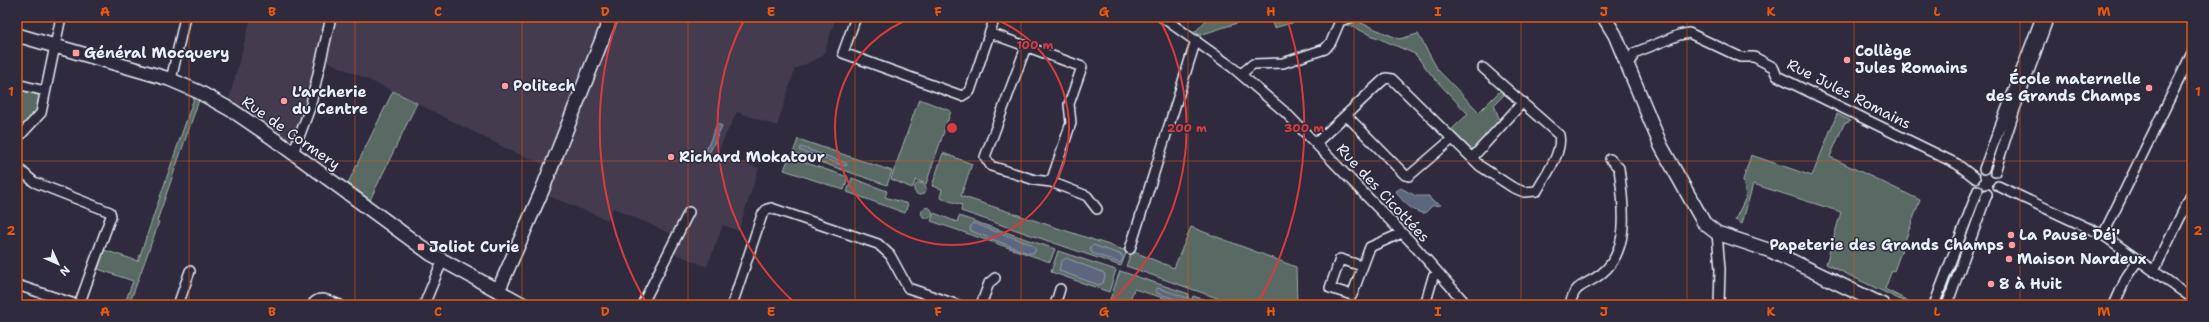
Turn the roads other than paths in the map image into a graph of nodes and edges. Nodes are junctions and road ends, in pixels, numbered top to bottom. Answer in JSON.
{"nodes":[{"id":1,"x":61,"y":17,"type":"edge"},
{"id":2,"x":185,"y":17,"type":"edge"},
{"id":3,"x":331,"y":17,"type":"edge"},
{"id":4,"x":611,"y":17,"type":"edge"},
{"id":5,"x":856,"y":17,"type":"edge"},
{"id":6,"x":995,"y":17,"type":"edge"},
{"id":7,"x":1162,"y":17,"type":"edge"},
{"id":8,"x":1352,"y":17,"type":"edge"},
{"id":9,"x":1604,"y":17,"type":"edge"},
{"id":10,"x":2041,"y":17,"type":"edge"},
{"id":11,"x":2049,"y":17,"type":"edge"},
{"id":12,"x":990,"y":33,"type":"junction"},
{"id":13,"x":17,"y":35,"type":"edge"},
{"id":14,"x":1196,"y":40,"type":"junction"},
{"id":15,"x":54,"y":47,"type":"junction"},
{"id":16,"x":1026,"y":47,"type":"junction"},
{"id":17,"x":2192,"y":53,"type":"edge"},
{"id":18,"x":1629,"y":67,"type":"junction"},
{"id":19,"x":1482,"y":68,"type":"dead end"},
{"id":20,"x":2189,"y":69,"type":"edge"},
{"id":21,"x":1241,"y":74,"type":"junction"},
{"id":22,"x":171,"y":80,"type":"junction"},
{"id":23,"x":17,"y":84,"type":"edge"},
{"id":24,"x":45,"y":91,"type":"junction"},
{"id":25,"x":1523,"y":102,"type":"junction"},
{"id":26,"x":1346,"y":115,"type":"junction"},
{"id":27,"x":17,"y":139,"type":"edge"},
{"id":28,"x":1452,"y":139,"type":"junction"},
{"id":29,"x":1316,"y":143,"type":"junction"},
{"id":30,"x":293,"y":153,"type":"junction"},
{"id":31,"x":1472,"y":158,"type":"junction"},
{"id":32,"x":1610,"y":159,"type":"dead end"},
{"id":33,"x":17,"y":167,"type":"edge"},
{"id":34,"x":1984,"y":169,"type":"junction"},
{"id":35,"x":1995,"y":172,"type":"junction"},
{"id":36,"x":1975,"y":178,"type":"junction"},
{"id":37,"x":1051,"y":182,"type":"junction"},
{"id":38,"x":1998,"y":186,"type":"junction"},
{"id":39,"x":1978,"y":190,"type":"junction"},
{"id":40,"x":2192,"y":193,"type":"edge"},
{"id":41,"x":1987,"y":194,"type":"junction"},
{"id":42,"x":1097,"y":209,"type":"dead end"},
{"id":43,"x":689,"y":212,"type":"dead end"},
{"id":44,"x":1402,"y":233,"type":"junction"},
{"id":45,"x":1717,"y":233,"type":"junction"},
{"id":46,"x":2103,"y":235,"type":"junction"},
{"id":47,"x":1130,"y":249,"type":"dead end"},
{"id":48,"x":2138,"y":260,"type":"junction"},
{"id":49,"x":443,"y":261,"type":"junction"},
{"id":50,"x":1362,"y":266,"type":"dead end"},
{"id":51,"x":190,"y":271,"type":"dead end"},
{"id":52,"x":2154,"y":271,"type":"junction"},
{"id":53,"x":1438,"y":273,"type":"junction"},
{"id":54,"x":995,"y":278,"type":"dead end"},
{"id":55,"x":17,"y":285,"type":"edge"},
{"id":56,"x":1060,"y":289,"type":"dead end"},
{"id":57,"x":498,"y":291,"type":"junction"},
{"id":58,"x":2192,"y":298,"type":"edge"},
{"id":59,"x":79,"y":305,"type":"edge"},
{"id":60,"x":178,"y":305,"type":"edge"},
{"id":61,"x":312,"y":305,"type":"edge"},
{"id":62,"x":340,"y":305,"type":"edge"},
{"id":63,"x":424,"y":305,"type":"edge"},
{"id":64,"x":524,"y":305,"type":"edge"},
{"id":65,"x":642,"y":305,"type":"edge"},
{"id":66,"x":732,"y":305,"type":"edge"},
{"id":67,"x":958,"y":305,"type":"edge"},
{"id":68,"x":981,"y":305,"type":"edge"},
{"id":69,"x":1055,"y":305,"type":"edge"},
{"id":70,"x":1425,"y":305,"type":"edge"},
{"id":71,"x":1467,"y":305,"type":"edge"},
{"id":72,"x":1570,"y":305,"type":"edge"},
{"id":73,"x":1719,"y":305,"type":"edge"},
{"id":74,"x":1883,"y":305,"type":"edge"},
{"id":75,"x":1934,"y":305,"type":"edge"},
{"id":76,"x":1947,"y":305,"type":"edge"},
{"id":77,"x":2114,"y":305,"type":"edge"}],
"edges":[{"from":1,"to":15,"type":"street"},
{"from":2,"to":22,"type":"street"},
{"from":3,"to":30,"type":"street"},
{"from":4,"to":57,"type":"main road"},
{"from":5,"to":12,"type":"street"},
{"from":6,"to":12,"type":"street"},
{"from":7,"to":14,"type":"street","name":"Rue des Cicottées"},
{"from":8,"to":21,"type":"street"},
{"from":9,"to":18,"type":"main road"},
{"from":10,"to":34,"type":"street"},
{"from":11,"to":35,"type":"street"},
{"from":12,"to":16,"type":"street"},
{"from":13,"to":15,"type":"main road","name":"Rue de Cormery"},
{"from":14,"to":21,"type":"street","name":"Rue des Cicottées"},
{"from":14,"to":47,"type":"street"},
{"from":15,"to":22,"type":"main road","name":"Rue de Cormery"},
{"from":15,"to":24,"type":"street"},
{"from":16,"to":37,"type":"street"},
{"from":16,"to":37,"type":"street"},
{"from":17,"to":20,"type":"street"},
{"from":18,"to":36,"type":"street","name":"Rue Jules Romains"},
{"from":18,"to":45,"type":"main road"},
{"from":19,"to":25,"type":"street"},
{"from":20,"to":46,"type":"street"},
{"from":21,"to":29,"type":"street","name":"Rue des Cicottées"},
{"from":22,"to":30,"type":"main road","name":"Rue de Cormery"},
{"from":23,"to":24,"type":"street"},
{"from":24,"to":27,"type":"street"},
{"from":25,"to":31,"type":"street"},
{"from":25,"to":31,"type":"street"},
{"from":26,"to":28,"type":"street"},
{"from":26,"to":28,"type":"street"},
{"from":26,"to":29,"type":"street"},
{"from":28,"to":31,"type":"street"},
{"from":29,"to":44,"type":"street","name":"Rue des Cicottées"},
{"from":30,"to":49,"type":"main road","name":"Rue de Cormery"},
{"from":32,"to":72,"type":"street"},
{"from":33,"to":59,"type":"street"},
{"from":34,"to":35,"type":"street"},
{"from":34,"to":36,"type":"street"},
{"from":35,"to":38,"type":"street"},
{"from":36,"to":39,"type":"street"},
{"from":37,"to":42,"type":"street"},
{"from":38,"to":41,"type":"street"},
{"from":38,"to":46,"type":"street"},
{"from":39,"to":41,"type":"street"},
{"from":39,"to":75,"type":"street"},
{"from":40,"to":52,"type":"street"},
{"from":41,"to":76,"type":"street"},
{"from":43,"to":65,"type":"street"},
{"from":44,"to":50,"type":"street"},
{"from":44,"to":53,"type":"street","name":"Rue des Cicottées"},
{"from":45,"to":73,"type":"street"},
{"from":45,"to":74,"type":"main road"},
{"from":46,"to":48,"type":"street"},
{"from":48,"to":52,"type":"street"},
{"from":48,"to":77,"type":"street"},
{"from":49,"to":57,"type":"main road","name":"Rue de Cormery"},
{"from":49,"to":63,"type":"street"},
{"from":51,"to":60,"type":"street"},
{"from":52,"to":58,"type":"street"},
{"from":53,"to":70,"type":"street"},
{"from":53,"to":71,"type":"street","name":"Rue des Cicottées"},
{"from":54,"to":68,"type":"street"},
{"from":55,"to":59,"type":"street"},
{"from":56,"to":69,"type":"street"},
{"from":57,"to":64,"type":"main road","name":"Rue de Cormery"},
{"from":61,"to":62,"type":"street"},
{"from":66,"to":67,"type":"street"}]}
